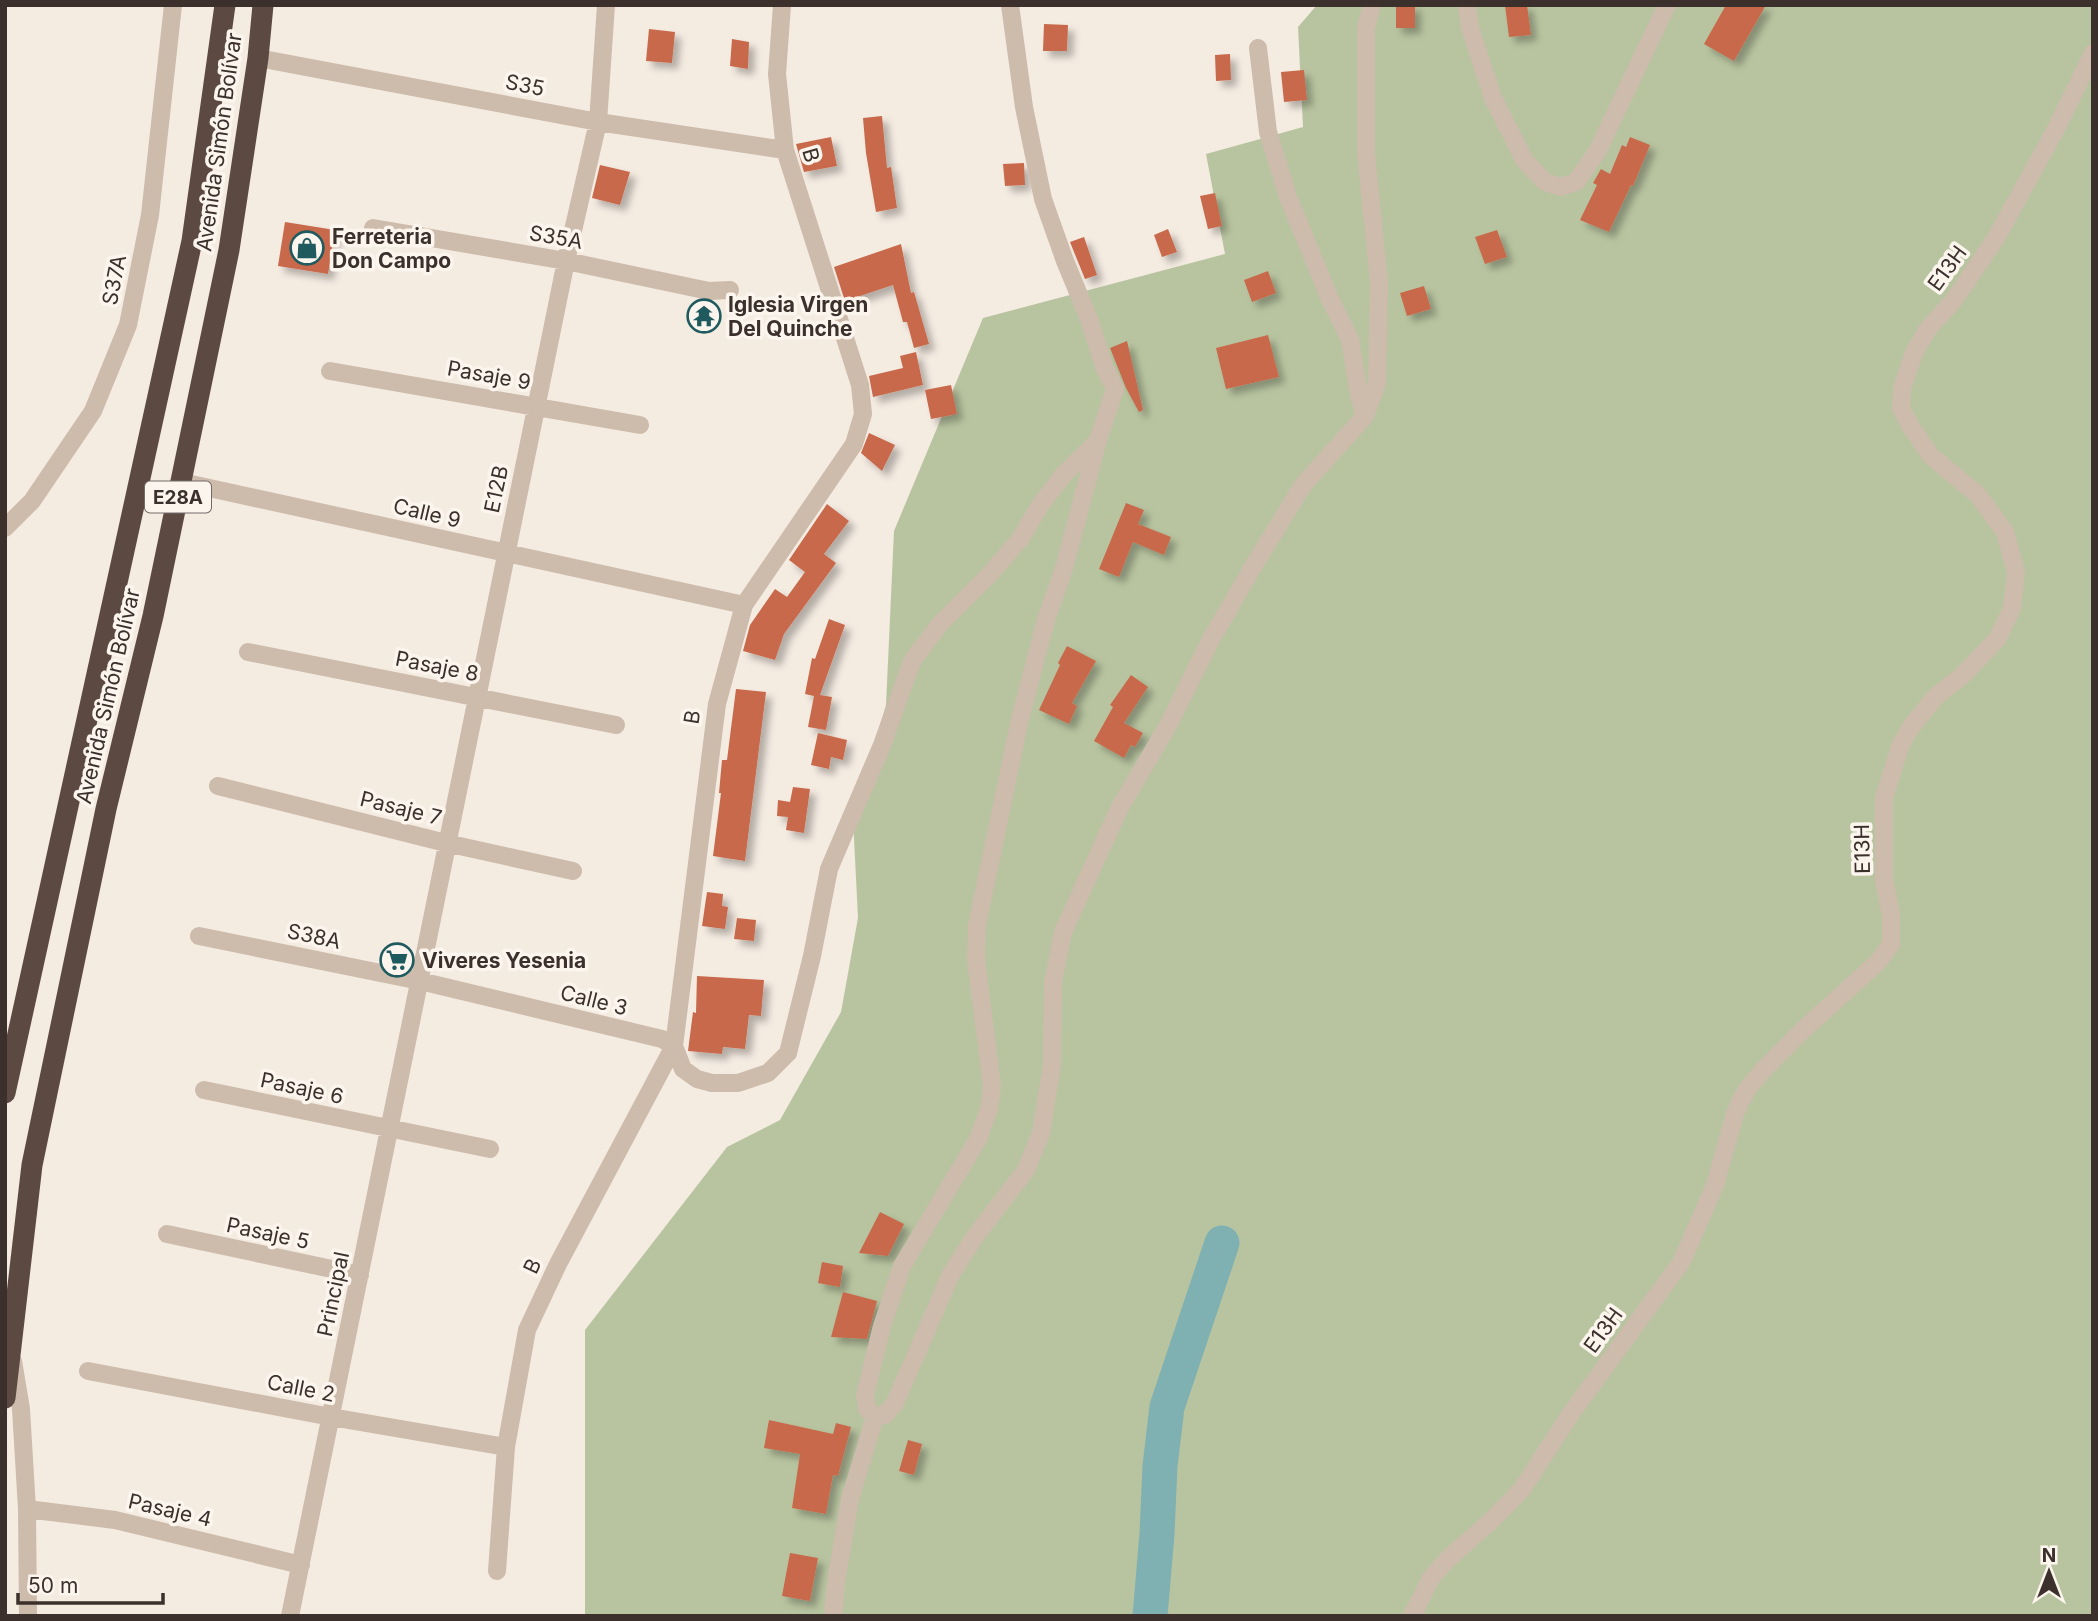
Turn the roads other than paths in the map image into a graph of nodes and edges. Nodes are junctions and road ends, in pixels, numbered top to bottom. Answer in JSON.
{"nodes":[{"id":1,"x":173,"y":5,"type":"edge"},
{"id":2,"x":225,"y":5,"type":"edge"},
{"id":3,"x":263,"y":5,"type":"edge"},
{"id":4,"x":607,"y":5,"type":"edge"},
{"id":5,"x":782,"y":5,"type":"edge"},
{"id":6,"x":1010,"y":5,"type":"edge"},
{"id":7,"x":1372,"y":5,"type":"edge"},
{"id":8,"x":1467,"y":5,"type":"edge"},
{"id":9,"x":1667,"y":5,"type":"edge"},
{"id":10,"x":1258,"y":47,"type":"dead end"},
{"id":11,"x":2093,"y":53,"type":"edge"},
{"id":12,"x":258,"y":58,"type":"junction"},
{"id":13,"x":598,"y":122,"type":"junction"},
{"id":14,"x":785,"y":150,"type":"junction"},
{"id":15,"x":373,"y":228,"type":"dead end"},
{"id":16,"x":566,"y":261,"type":"junction"},
{"id":17,"x":730,"y":290,"type":"dead end"},
{"id":18,"x":330,"y":371,"type":"dead end"},
{"id":19,"x":537,"y":407,"type":"junction"},
{"id":20,"x":1365,"y":416,"type":"junction"},
{"id":21,"x":640,"y":425,"type":"dead end"},
{"id":22,"x":1098,"y":440,"type":"junction"},
{"id":23,"x":182,"y":482,"type":"junction"},
{"id":24,"x":5,"y":528,"type":"edge"},
{"id":25,"x":506,"y":554,"type":"junction"},
{"id":26,"x":744,"y":605,"type":"junction"},
{"id":27,"x":248,"y":652,"type":"dead end"},
{"id":28,"x":478,"y":697,"type":"junction"},
{"id":29,"x":616,"y":725,"type":"dead end"},
{"id":30,"x":218,"y":786,"type":"dead end"},
{"id":31,"x":446,"y":843,"type":"junction"},
{"id":32,"x":573,"y":871,"type":"dead end"},
{"id":33,"x":47,"y":905,"type":"junction"},
{"id":34,"x":199,"y":936,"type":"dead end"},
{"id":35,"x":420,"y":981,"type":"junction"},
{"id":36,"x":68,"y":984,"type":"junction"},
{"id":37,"x":674,"y":1046,"type":"junction"},
{"id":38,"x":204,"y":1090,"type":"dead end"},
{"id":39,"x":5,"y":1093,"type":"edge"},
{"id":40,"x":390,"y":1130,"type":"junction"},
{"id":41,"x":490,"y":1149,"type":"dead end"},
{"id":42,"x":167,"y":1234,"type":"dead end"},
{"id":43,"x":360,"y":1275,"type":"junction"},
{"id":44,"x":11,"y":1350,"type":"junction"},
{"id":45,"x":88,"y":1371,"type":"dead end"},
{"id":46,"x":5,"y":1398,"type":"edge"},
{"id":47,"x":331,"y":1417,"type":"junction"},
{"id":48,"x":875,"y":1417,"type":"junction"},
{"id":49,"x":506,"y":1447,"type":"junction"},
{"id":50,"x":27,"y":1509,"type":"junction"},
{"id":51,"x":301,"y":1565,"type":"junction"},
{"id":52,"x":497,"y":1571,"type":"dead end"},
{"id":53,"x":28,"y":1616,"type":"edge"},
{"id":54,"x":290,"y":1616,"type":"edge"},
{"id":55,"x":833,"y":1616,"type":"edge"},
{"id":56,"x":1412,"y":1616,"type":"edge"}],
"edges":[{"from":1,"to":24,"type":"street","name":"S37A"},
{"from":2,"to":33,"type":"highway","name":"Avenida Simón Bolívar","number":"E28A"},
{"from":3,"to":12,"type":"highway","name":"Avenida Simón Bolívar","number":"E28A"},
{"from":4,"to":13,"type":"street","name":"E12B"},
{"from":5,"to":14,"type":"street","name":"B"},
{"from":6,"to":22,"type":"street"},
{"from":7,"to":20,"type":"street"},
{"from":8,"to":9,"type":"street"},
{"from":10,"to":20,"type":"street"},
{"from":11,"to":56,"type":"street","name":"E13H"},
{"from":12,"to":13,"type":"street","name":"S35"},
{"from":12,"to":23,"type":"highway","name":"Avenida Simón Bolívar","number":"E28A"},
{"from":13,"to":14,"type":"street","name":"S35"},
{"from":13,"to":16,"type":"street","name":"E12B"},
{"from":14,"to":26,"type":"street","name":"B"},
{"from":15,"to":16,"type":"street","name":"S35A"},
{"from":16,"to":17,"type":"street","name":"S35A"},
{"from":16,"to":19,"type":"street","name":"E12B"},
{"from":18,"to":19,"type":"street","name":"Pasaje 9"},
{"from":19,"to":21,"type":"street","name":"Pasaje 9"},
{"from":19,"to":25,"type":"street","name":"E12B"},
{"from":20,"to":48,"type":"street"},
{"from":22,"to":37,"type":"street"},
{"from":22,"to":48,"type":"street"},
{"from":23,"to":25,"type":"street","name":"Calle 9"},
{"from":23,"to":36,"type":"highway","name":"Avenida Simón Bolívar","number":"E28A"},
{"from":25,"to":26,"type":"street","name":"Calle 9"},
{"from":25,"to":28,"type":"street","name":"E12B"},
{"from":26,"to":37,"type":"street","name":"B"},
{"from":27,"to":28,"type":"street","name":"Pasaje 8"},
{"from":28,"to":29,"type":"street","name":"Pasaje 8"},
{"from":28,"to":31,"type":"street","name":"E12B"},
{"from":30,"to":31,"type":"street","name":"Pasaje 7"},
{"from":31,"to":32,"type":"street","name":"Pasaje 7"},
{"from":31,"to":35,"type":"street","name":"E12B"},
{"from":33,"to":36,"type":"highway"},
{"from":33,"to":39,"type":"highway","name":"Avenida Simón Bolívar","number":"E28A"},
{"from":34,"to":35,"type":"street","name":"S38A"},
{"from":35,"to":37,"type":"street","name":"Calle 3"},
{"from":35,"to":40,"type":"street","name":"Principal"},
{"from":36,"to":44,"type":"highway","name":"Avenida Simón Bolívar","number":"E28A"},
{"from":37,"to":49,"type":"street","name":"B"},
{"from":38,"to":40,"type":"street","name":"Pasaje 6"},
{"from":40,"to":41,"type":"street","name":"Pasaje 6"},
{"from":40,"to":43,"type":"street","name":"Principal"},
{"from":42,"to":43,"type":"street","name":"Pasaje 5"},
{"from":43,"to":47,"type":"street","name":"Principal"},
{"from":44,"to":46,"type":"highway","name":"Avenida Simón Bolívar","number":"E28A"},
{"from":44,"to":50,"type":"street"},
{"from":45,"to":47,"type":"street","name":"Calle 2"},
{"from":47,"to":49,"type":"street","name":"Calle 2"},
{"from":47,"to":51,"type":"street","name":"Principal"},
{"from":48,"to":55,"type":"street"},
{"from":49,"to":52,"type":"street"},
{"from":50,"to":51,"type":"street","name":"Pasaje 4"},
{"from":50,"to":53,"type":"street"},
{"from":51,"to":54,"type":"street","name":"Principal"}]}
